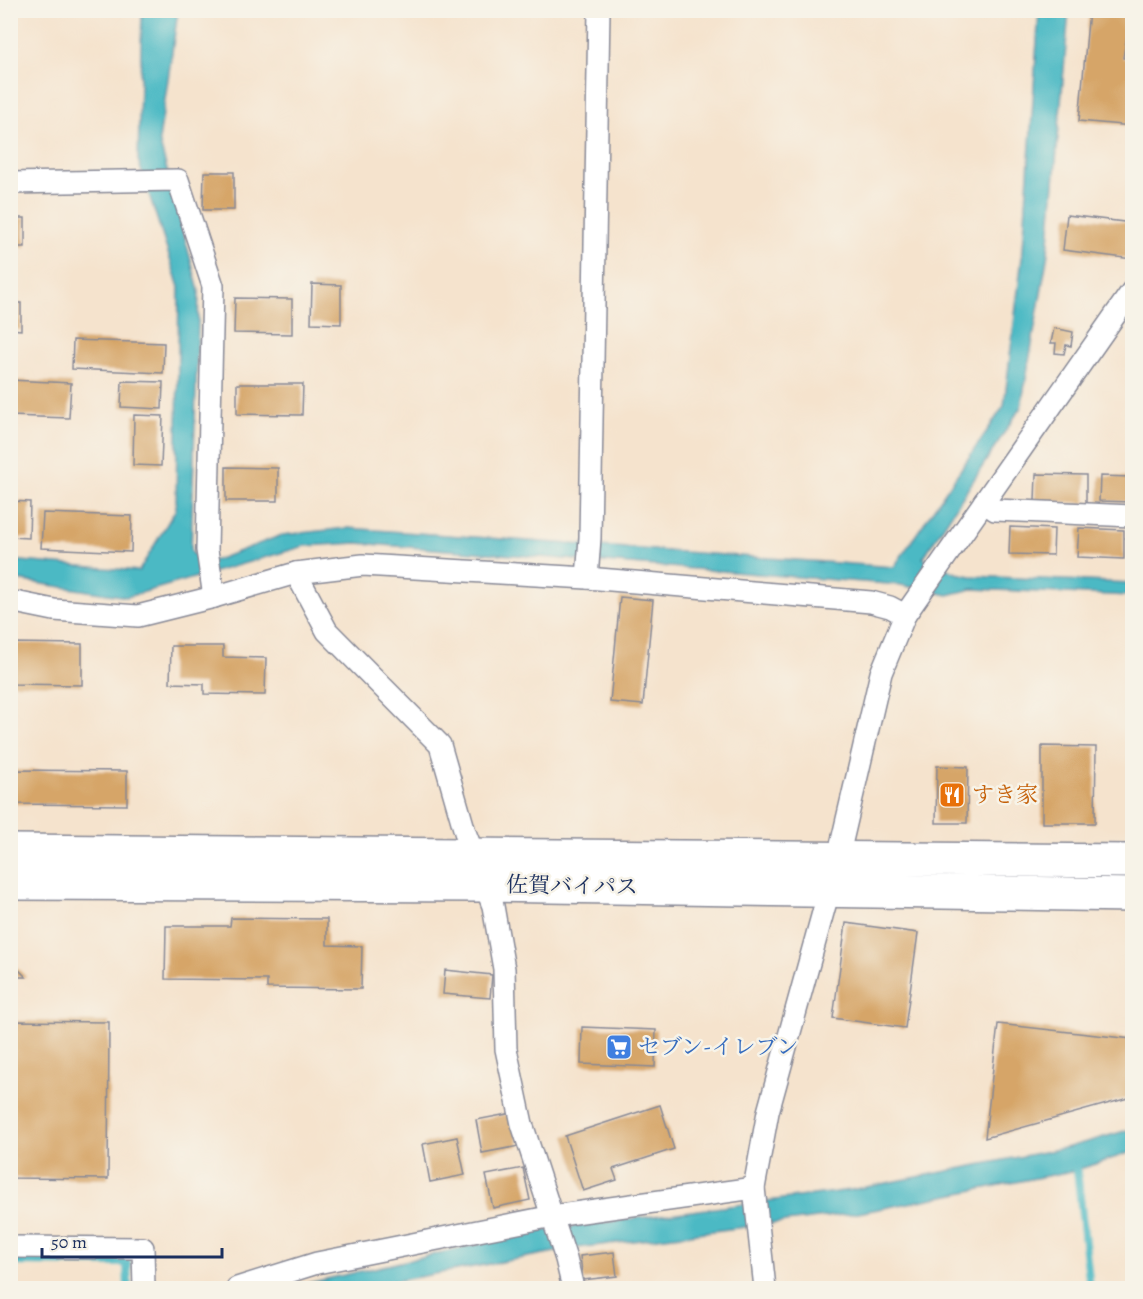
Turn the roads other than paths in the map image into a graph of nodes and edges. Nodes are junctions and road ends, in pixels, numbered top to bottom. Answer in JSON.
{"nodes":[{"id":1,"x":599,"y":10,"type":"edge"},
{"id":2,"x":10,"y":183,"type":"edge"},
{"id":3,"x":1132,"y":291,"type":"edge"},
{"id":4,"x":984,"y":502,"type":"junction"},
{"id":5,"x":1132,"y":516,"type":"edge"},
{"id":6,"x":587,"y":572,"type":"junction"},
{"id":7,"x":296,"y":573,"type":"junction"},
{"id":8,"x":213,"y":588,"type":"junction"},
{"id":9,"x":10,"y":601,"type":"edge"},
{"id":10,"x":905,"y":615,"type":"junction"},
{"id":11,"x":10,"y":851,"type":"edge"},
{"id":12,"x":473,"y":854,"type":"junction"},
{"id":13,"x":838,"y":858,"type":"junction"},
{"id":14,"x":1132,"y":861,"type":"edge"},
{"id":15,"x":10,"y":883,"type":"edge"},
{"id":16,"x":484,"y":885,"type":"junction"},
{"id":17,"x":830,"y":889,"type":"junction"},
{"id":18,"x":1132,"y":895,"type":"edge"},
{"id":19,"x":754,"y":1188,"type":"junction"},
{"id":20,"x":553,"y":1216,"type":"junction"},
{"id":21,"x":10,"y":1246,"type":"edge"},
{"id":22,"x":144,"y":1288,"type":"edge"},
{"id":23,"x":237,"y":1288,"type":"edge"},
{"id":24,"x":573,"y":1288,"type":"edge"},
{"id":25,"x":765,"y":1288,"type":"edge"}],
"edges":[{"from":1,"to":6,"type":"street"},
{"from":2,"to":8,"type":"street"},
{"from":3,"to":4,"type":"street"},
{"from":4,"to":5,"type":"street"},
{"from":4,"to":10,"type":"street"},
{"from":6,"to":7,"type":"street"},
{"from":6,"to":10,"type":"street"},
{"from":7,"to":8,"type":"street"},
{"from":7,"to":12,"type":"street"},
{"from":8,"to":9,"type":"street"},
{"from":10,"to":13,"type":"street"},
{"from":11,"to":12,"type":"highway","name":"佐賀バイパス"},
{"from":12,"to":13,"type":"highway","name":"佐賀バイパス"},
{"from":12,"to":16,"type":"street"},
{"from":13,"to":14,"type":"highway","name":"佐賀バイパス"},
{"from":13,"to":17,"type":"street"},
{"from":15,"to":16,"type":"highway","name":"佐賀バイパス"},
{"from":16,"to":17,"type":"highway","name":"佐賀バイパス"},
{"from":16,"to":20,"type":"street"},
{"from":17,"to":18,"type":"highway","name":"佐賀バイパス"},
{"from":17,"to":19,"type":"street"},
{"from":19,"to":20,"type":"street"},
{"from":19,"to":25,"type":"street"},
{"from":20,"to":23,"type":"street"},
{"from":20,"to":24,"type":"street"},
{"from":21,"to":22,"type":"street"}]}
